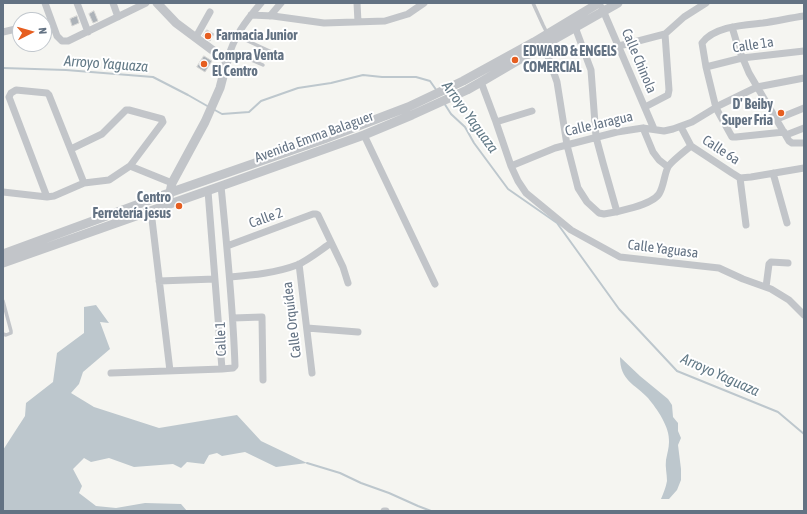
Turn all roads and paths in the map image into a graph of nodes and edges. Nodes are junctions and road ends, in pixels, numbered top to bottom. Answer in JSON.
{"nodes":[{"id":1,"x":45,"y":3,"type":"edge"},
{"id":2,"x":77,"y":3,"type":"edge"},
{"id":3,"x":113,"y":3,"type":"edge"},
{"id":4,"x":146,"y":3,"type":"edge"},
{"id":5,"x":261,"y":3,"type":"edge"},
{"id":6,"x":281,"y":3,"type":"edge"},
{"id":7,"x":357,"y":3,"type":"edge"},
{"id":8,"x":424,"y":3,"type":"edge"},
{"id":9,"x":533,"y":3,"type":"edge"},
{"id":10,"x":599,"y":3,"type":"edge"},
{"id":11,"x":618,"y":3,"type":"edge"},
{"id":12,"x":706,"y":3,"type":"edge"},
{"id":13,"x":159,"y":4,"type":"edge"},
{"id":14,"x":210,"y":12,"type":"dead end"},
{"id":15,"x":604,"y":12,"type":"junction"},
{"id":16,"x":251,"y":15,"type":"junction"},
{"id":17,"x":270,"y":16,"type":"junction"},
{"id":18,"x":804,"y":16,"type":"edge"},
{"id":19,"x":118,"y":17,"type":"junction"},
{"id":20,"x":358,"y":22,"type":"junction"},
{"id":21,"x":53,"y":26,"type":"joint"},
{"id":22,"x":575,"y":27,"type":"junction"},
{"id":23,"x":732,"y":27,"type":"junction"},
{"id":24,"x":88,"y":32,"type":"junction"},
{"id":25,"x":548,"y":34,"type":"junction"},
{"id":26,"x":665,"y":34,"type":"junction"},
{"id":27,"x":236,"y":36,"type":"junction"},
{"id":28,"x":196,"y":37,"type":"junction"},
{"id":29,"x":544,"y":45,"type":"junction"},
{"id":30,"x":619,"y":46,"type":"junction"},
{"id":31,"x":230,"y":51,"type":"junction"},
{"id":32,"x":804,"y":51,"type":"edge"},
{"id":33,"x":276,"y":54,"type":"dead end"},
{"id":34,"x":742,"y":58,"type":"junction"},
{"id":35,"x":227,"y":61,"type":"junction"},
{"id":36,"x":263,"y":65,"type":"dead end"},
{"id":37,"x":706,"y":67,"type":"junction"},
{"id":38,"x":804,"y":78,"type":"edge"},
{"id":39,"x":480,"y":82,"type":"junction"},
{"id":40,"x":465,"y":85,"type":"junction"},
{"id":41,"x":757,"y":87,"type":"junction"},
{"id":42,"x":645,"y":107,"type":"junction"},
{"id":43,"x":716,"y":108,"type":"junction"},
{"id":44,"x":804,"y":108,"type":"edge"},
{"id":45,"x":410,"y":111,"type":"junction"},
{"id":46,"x":532,"y":112,"type":"dead end"},
{"id":47,"x":777,"y":119,"type":"junction"},
{"id":48,"x":496,"y":122,"type":"junction"},
{"id":49,"x":681,"y":127,"type":"junction"},
{"id":50,"x":643,"y":128,"type":"junction"},
{"id":51,"x":804,"y":128,"type":"edge"},
{"id":52,"x":654,"y":129,"type":"junction"},
{"id":53,"x":364,"y":135,"type":"junction"},
{"id":54,"x":786,"y":136,"type":"junction"},
{"id":55,"x":596,"y":137,"type":"junction"},
{"id":56,"x":804,"y":143,"type":"edge"},
{"id":57,"x":326,"y":144,"type":"junction"},
{"id":58,"x":567,"y":145,"type":"junction"},
{"id":59,"x":691,"y":146,"type":"junction"},
{"id":60,"x":71,"y":149,"type":"junction"},
{"id":61,"x":130,"y":166,"type":"junction"},
{"id":62,"x":511,"y":166,"type":"junction"},
{"id":63,"x":668,"y":167,"type":"junction"},
{"id":64,"x":804,"y":168,"type":"edge"},
{"id":65,"x":774,"y":173,"type":"junction"},
{"id":66,"x":740,"y":178,"type":"junction"},
{"id":67,"x":84,"y":183,"type":"junction"},
{"id":68,"x":172,"y":183,"type":"junction"},
{"id":69,"x":221,"y":186,"type":"junction"},
{"id":70,"x":208,"y":191,"type":"junction"},
{"id":71,"x":3,"y":192,"type":"edge"},
{"id":72,"x":169,"y":193,"type":"junction"},
{"id":73,"x":47,"y":197,"type":"junction"},
{"id":74,"x":169,"y":204,"type":"junction"},
{"id":75,"x":151,"y":211,"type":"junction"},
{"id":76,"x":617,"y":212,"type":"junction"},
{"id":77,"x":787,"y":224,"type":"dead end"},
{"id":78,"x":746,"y":225,"type":"dead end"},
{"id":79,"x":331,"y":243,"type":"junction"},
{"id":80,"x":227,"y":246,"type":"junction"},
{"id":81,"x":3,"y":254,"type":"edge"},
{"id":82,"x":3,"y":263,"type":"edge"},
{"id":83,"x":788,"y":263,"type":"dead end"},
{"id":84,"x":299,"y":264,"type":"junction"},
{"id":85,"x":230,"y":277,"type":"junction"},
{"id":86,"x":215,"y":279,"type":"junction"},
{"id":87,"x":159,"y":281,"type":"junction"},
{"id":88,"x":348,"y":283,"type":"dead end"},
{"id":89,"x":435,"y":284,"type":"dead end"},
{"id":90,"x":766,"y":287,"type":"junction"},
{"id":91,"x":3,"y":301,"type":"edge"},
{"id":92,"x":804,"y":315,"type":"edge"},
{"id":93,"x":233,"y":318,"type":"junction"},
{"id":94,"x":307,"y":328,"type":"junction"},
{"id":95,"x":358,"y":332,"type":"dead end"},
{"id":96,"x":3,"y":334,"type":"edge"},
{"id":97,"x":222,"y":369,"type":"junction"},
{"id":98,"x":170,"y":371,"type":"junction"},
{"id":99,"x":111,"y":373,"type":"dead end"},
{"id":100,"x":312,"y":373,"type":"dead end"},
{"id":101,"x":263,"y":380,"type":"dead end"}],
"edges":[{"from":1,"to":21,"type":"street"},
{"from":2,"to":24,"type":"street"},
{"from":3,"to":19,"type":"street"},
{"from":4,"to":19,"type":"street"},
{"from":5,"to":16,"type":"street"},
{"from":6,"to":17,"type":"street"},
{"from":7,"to":20,"type":"street"},
{"from":8,"to":20,"type":"street"},
{"from":9,"to":25,"type":"lane"},
{"from":10,"to":15,"type":"street","name":"Calle Chinola"},
{"from":10,"to":25,"type":"street","name":"Avenida Emma Balaguer"},
{"from":11,"to":15,"type":"street","name":"Avenida Emma Balaguer"},
{"from":12,"to":26,"type":"street"},
{"from":13,"to":28,"type":"street"},
{"from":14,"to":28,"type":"street"},
{"from":15,"to":22,"type":"street","name":"Avenida Emma Balaguer"},
{"from":15,"to":30,"type":"street","name":"Calle Chinola"},
{"from":16,"to":17,"type":"street"},
{"from":16,"to":27,"type":"street"},
{"from":17,"to":20,"type":"street"},
{"from":18,"to":23,"type":"street"},
{"from":19,"to":24,"type":"street"},
{"from":21,"to":24,"type":"street"},
{"from":22,"to":29,"type":"street","name":"Avenida Emma Balaguer"},
{"from":22,"to":55,"type":"street"},
{"from":23,"to":34,"type":"street"},
{"from":23,"to":37,"type":"street"},
{"from":25,"to":40,"type":"street","name":"Avenida Emma Balaguer"},
{"from":26,"to":30,"type":"street"},
{"from":26,"to":42,"type":"street"},
{"from":27,"to":31,"type":"street"},
{"from":27,"to":33,"type":"lane"},
{"from":28,"to":35,"type":"street"},
{"from":29,"to":39,"type":"street","name":"Avenida Emma Balaguer"},
{"from":29,"to":58,"type":"street"},
{"from":30,"to":42,"type":"street","name":"Calle Chinola"},
{"from":31,"to":35,"type":"street"},
{"from":31,"to":36,"type":"lane"},
{"from":32,"to":34,"type":"street","name":"Calle 1a"},
{"from":34,"to":37,"type":"street","name":"Calle 1a"},
{"from":34,"to":41,"type":"street"},
{"from":35,"to":68,"type":"street"},
{"from":37,"to":43,"type":"street"},
{"from":38,"to":41,"type":"street","name":"Calle Jaragua"},
{"from":39,"to":40,"type":"street","name":"Avenida Emma Balaguer"},
{"from":39,"to":48,"type":"street","name":"Calle Yaguasa"},
{"from":40,"to":45,"type":"street","name":"Avenida Emma Balaguer"},
{"from":41,"to":43,"type":"street","name":"Calle Jaragua"},
{"from":41,"to":47,"type":"street"},
{"from":42,"to":52,"type":"street","name":"Calle Chinola"},
{"from":43,"to":49,"type":"street","name":"Calle Jaragua"},
{"from":43,"to":54,"type":"street"},
{"from":44,"to":47,"type":"street"},
{"from":45,"to":53,"type":"street","name":"Avenida Emma Balaguer"},
{"from":45,"to":57,"type":"street","name":"Avenida Emma Balaguer"},
{"from":46,"to":48,"type":"street"},
{"from":47,"to":54,"type":"street"},
{"from":48,"to":62,"type":"street","name":"Calle Yaguasa"},
{"from":49,"to":52,"type":"street","name":"Calle Jaragua"},
{"from":49,"to":59,"type":"street","name":"Calle 6a"},
{"from":50,"to":52,"type":"street","name":"Calle Jaragua"},
{"from":50,"to":55,"type":"street","name":"Calle Jaragua"},
{"from":50,"to":63,"type":"street"},
{"from":51,"to":54,"type":"street"},
{"from":53,"to":57,"type":"street","name":"Avenida Emma Balaguer"},
{"from":53,"to":89,"type":"street"},
{"from":54,"to":56,"type":"street"},
{"from":55,"to":58,"type":"street","name":"Calle Jaragua"},
{"from":55,"to":76,"type":"street"},
{"from":57,"to":69,"type":"street","name":"Avenida Emma Balaguer"},
{"from":57,"to":72,"type":"street","name":"Avenida Emma Balaguer"},
{"from":58,"to":62,"type":"street","name":"Calle Jaragua"},
{"from":58,"to":76,"type":"street"},
{"from":59,"to":63,"type":"street"},
{"from":59,"to":66,"type":"street","name":"Calle 6a"},
{"from":60,"to":61,"type":"street"},
{"from":60,"to":67,"type":"street"},
{"from":60,"to":73,"type":"street"},
{"from":61,"to":67,"type":"street"},
{"from":61,"to":68,"type":"street"},
{"from":62,"to":90,"type":"street","name":"Calle Yaguasa"},
{"from":63,"to":76,"type":"street"},
{"from":64,"to":65,"type":"street","name":"Calle 6a"},
{"from":65,"to":66,"type":"street","name":"Calle 6a"},
{"from":65,"to":77,"type":"street"},
{"from":66,"to":78,"type":"street"},
{"from":67,"to":73,"type":"street"},
{"from":68,"to":72,"type":"street"},
{"from":69,"to":70,"type":"street","name":"Avenida Emma Balaguer"},
{"from":69,"to":80,"type":"street","name":"Calle 1"},
{"from":70,"to":74,"type":"street","name":"Avenida Emma Balaguer"},
{"from":70,"to":86,"type":"street"},
{"from":71,"to":73,"type":"street"},
{"from":72,"to":74,"type":"street"},
{"from":72,"to":81,"type":"street","name":"Avenida Emma Balaguer"},
{"from":74,"to":75,"type":"street","name":"Avenida Emma Balaguer"},
{"from":75,"to":82,"type":"street","name":"Avenida Emma Balaguer"},
{"from":75,"to":87,"type":"street"},
{"from":79,"to":80,"type":"street","name":"Calle 2"},
{"from":79,"to":84,"type":"street"},
{"from":79,"to":88,"type":"street"},
{"from":80,"to":85,"type":"street","name":"Calle 1"},
{"from":83,"to":90,"type":"street"},
{"from":84,"to":85,"type":"street"},
{"from":84,"to":94,"type":"street","name":"Calle Orquídea"},
{"from":85,"to":93,"type":"street","name":"Calle 1"},
{"from":86,"to":87,"type":"street"},
{"from":86,"to":97,"type":"street"},
{"from":87,"to":98,"type":"street"},
{"from":90,"to":92,"type":"street","name":"Calle Yaguasa"},
{"from":91,"to":96,"type":"lane"},
{"from":93,"to":97,"type":"street","name":"Calle 1"},
{"from":93,"to":101,"type":"street"},
{"from":94,"to":95,"type":"street"},
{"from":94,"to":100,"type":"street","name":"Calle Orquídea"},
{"from":97,"to":98,"type":"street","name":"Calle 1"},
{"from":98,"to":99,"type":"street","name":"Calle 1"}]}
